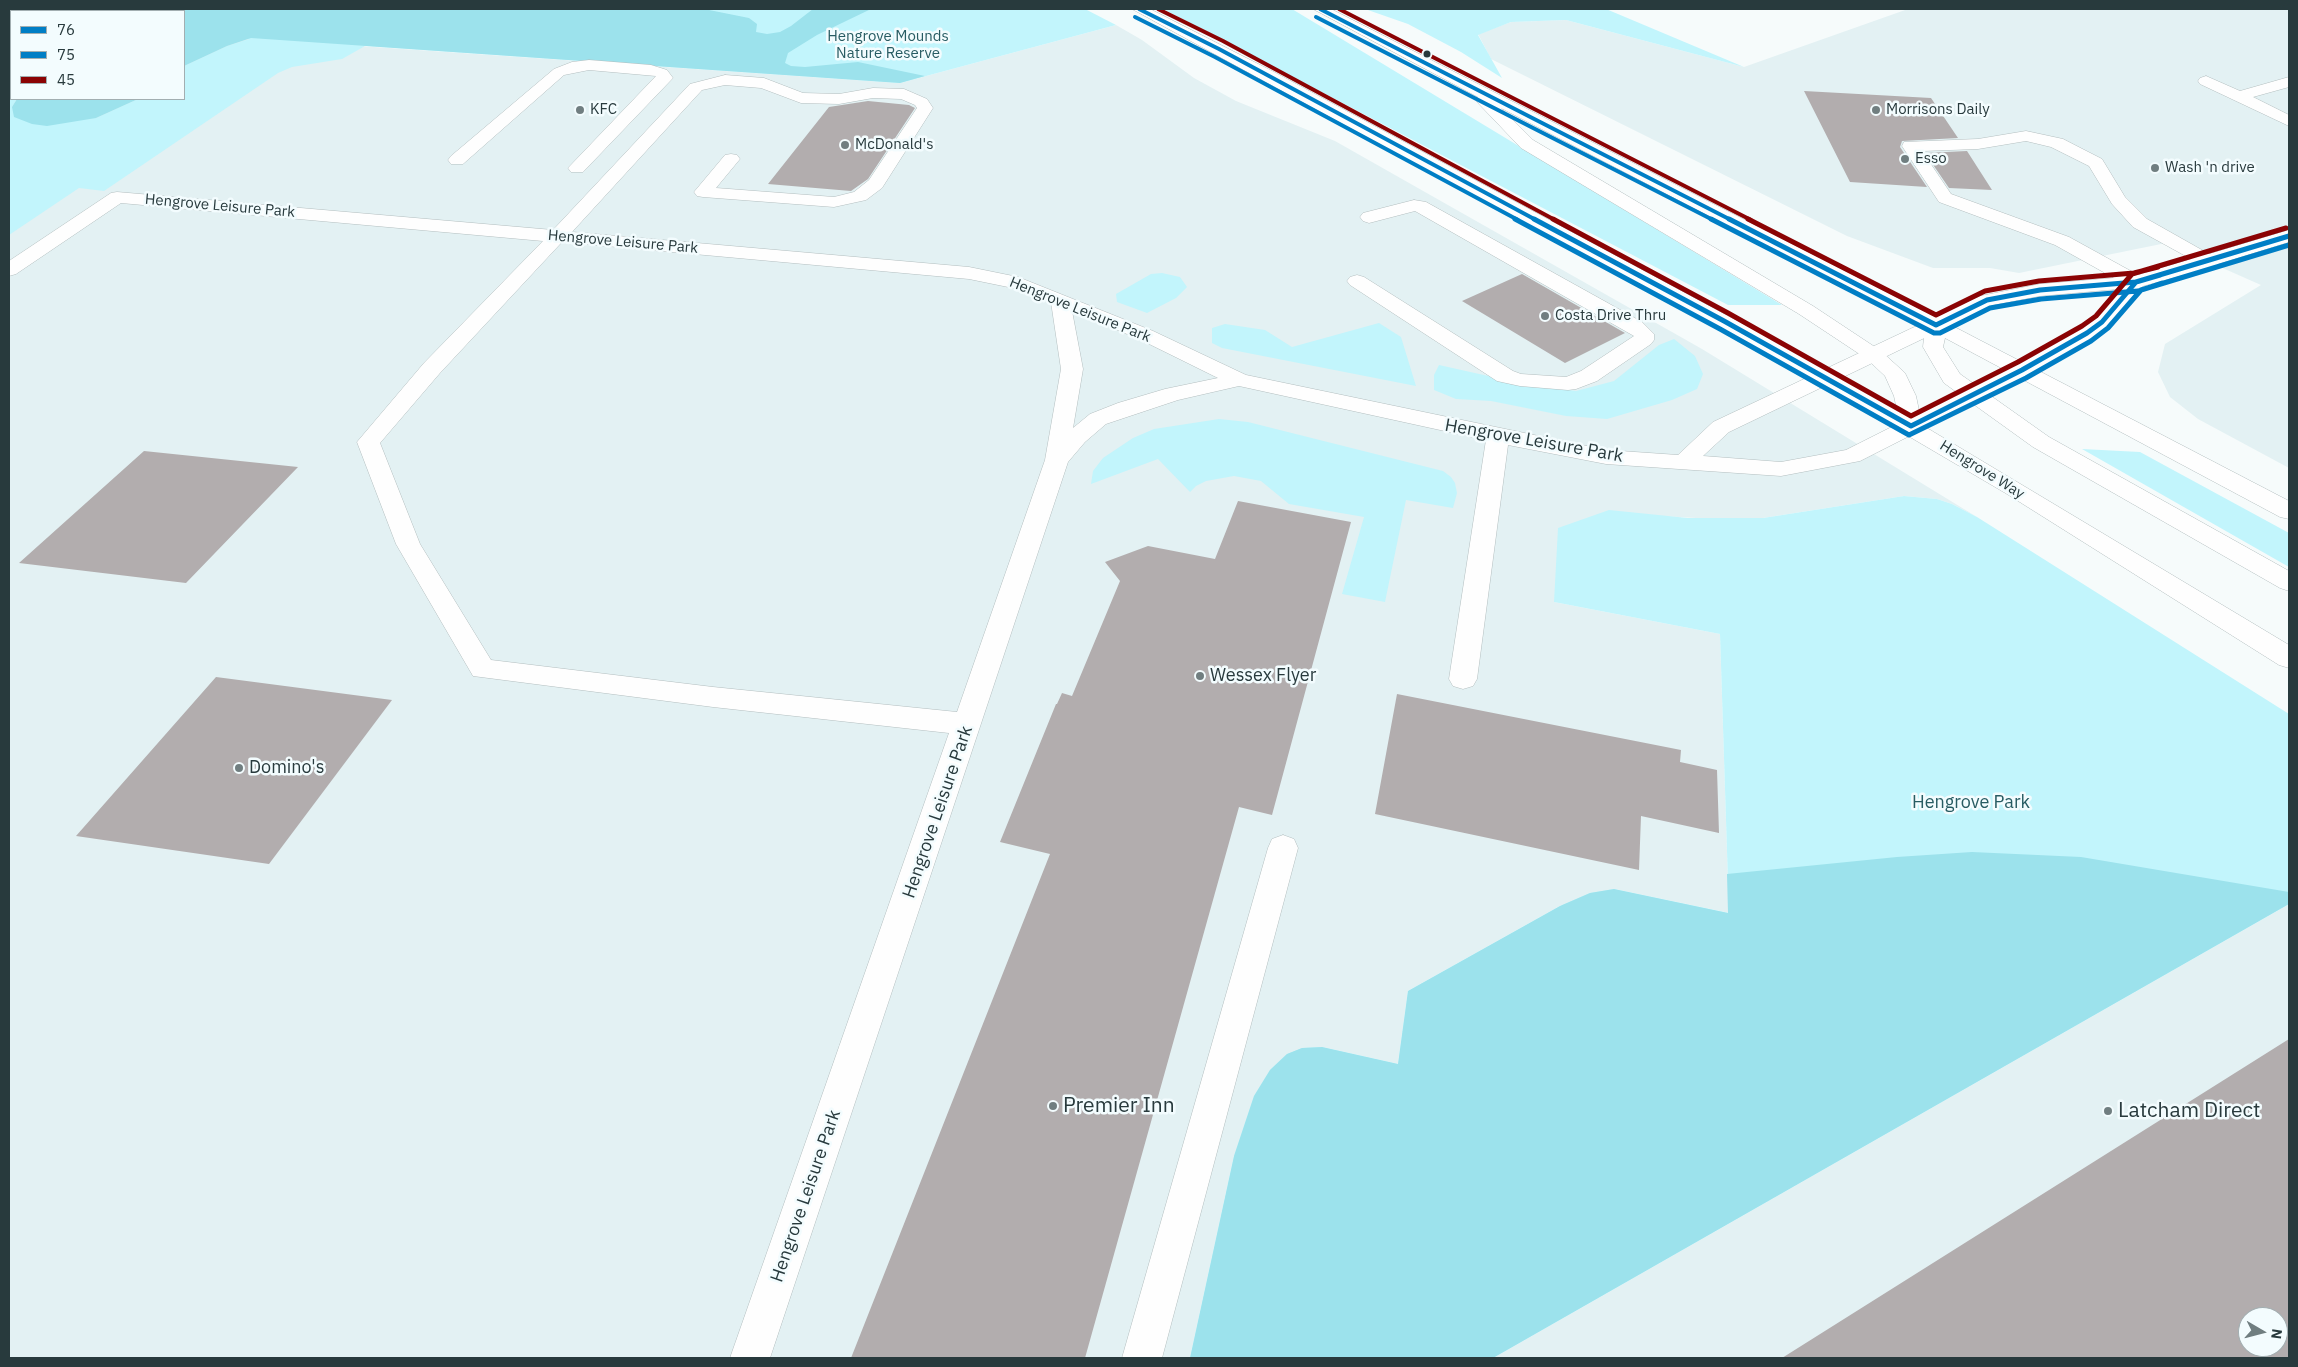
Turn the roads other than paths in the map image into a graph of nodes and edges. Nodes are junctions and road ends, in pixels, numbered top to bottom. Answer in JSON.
{"nodes":[{"id":1,"x":1139,"y":9,"type":"edge"},
{"id":2,"x":1320,"y":9,"type":"edge"},
{"id":3,"x":2206,"y":81,"type":"dead end"},
{"id":4,"x":2289,"y":82,"type":"edge"},
{"id":5,"x":1467,"y":83,"type":"junction"},
{"id":6,"x":2240,"y":96,"type":"junction"},
{"id":7,"x":2289,"y":122,"type":"edge"},
{"id":8,"x":731,"y":159,"type":"dead end"},
{"id":9,"x":458,"y":160,"type":"dead end"},
{"id":10,"x":577,"y":168,"type":"dead end"},
{"id":11,"x":1369,"y":218,"type":"dead end"},
{"id":12,"x":559,"y":236,"type":"junction"},
{"id":13,"x":2289,"y":236,"type":"edge"},
{"id":14,"x":2209,"y":262,"type":"junction"},
{"id":15,"x":9,"y":270,"type":"edge"},
{"id":16,"x":1357,"y":280,"type":"dead end"},
{"id":17,"x":2136,"y":282,"type":"junction"},
{"id":18,"x":1060,"y":299,"type":"junction"},
{"id":19,"x":1936,"y":325,"type":"junction"},
{"id":20,"x":1874,"y":355,"type":"junction"},
{"id":21,"x":2022,"y":370,"type":"junction"},
{"id":22,"x":1826,"y":378,"type":"junction"},
{"id":23,"x":1239,"y":380,"type":"junction"},
{"id":24,"x":1975,"y":394,"type":"junction"},
{"id":25,"x":1911,"y":426,"type":"junction"},
{"id":26,"x":1498,"y":436,"type":"junction"},
{"id":27,"x":1057,"y":460,"type":"junction"},
{"id":28,"x":1684,"y":462,"type":"junction"},
{"id":29,"x":2289,"y":511,"type":"edge"},
{"id":30,"x":2289,"y":582,"type":"edge"},
{"id":31,"x":2289,"y":658,"type":"edge"},
{"id":32,"x":1463,"y":679,"type":"dead end"},
{"id":33,"x":968,"y":724,"type":"junction"},
{"id":34,"x":1283,"y":848,"type":"dead end"},
{"id":35,"x":750,"y":1358,"type":"edge"},
{"id":36,"x":1142,"y":1358,"type":"edge"}],
"edges":[{"from":1,"to":22,"type":"main road","name":"Hengrove Way"},
{"from":2,"to":5,"type":"main road"},
{"from":3,"to":6,"type":"main road"},
{"from":4,"to":6,"type":"main road"},
{"from":5,"to":19,"type":"main road"},
{"from":5,"to":20,"type":"main road"},
{"from":6,"to":7,"type":"main road"},
{"from":8,"to":12,"type":"main road"},
{"from":9,"to":10,"type":"main road"},
{"from":11,"to":16,"type":"main road"},
{"from":12,"to":15,"type":"main road","name":"Hengrove Leisure Park"},
{"from":12,"to":18,"type":"main road","name":"Hengrove Leisure Park"},
{"from":12,"to":33,"type":"main road"},
{"from":13,"to":14,"type":"main road"},
{"from":14,"to":17,"type":"main road"},
{"from":14,"to":17,"type":"main road"},
{"from":17,"to":19,"type":"main road"},
{"from":17,"to":21,"type":"main road","name":"Hengrove Leisure Park"},
{"from":18,"to":23,"type":"main road","name":"Hengrove Leisure Park"},
{"from":18,"to":27,"type":"main road"},
{"from":19,"to":20,"type":"main road"},
{"from":19,"to":21,"type":"main road"},
{"from":19,"to":24,"type":"main road"},
{"from":20,"to":22,"type":"main road"},
{"from":20,"to":25,"type":"main road"},
{"from":21,"to":24,"type":"main road","name":"Hengrove Leisure Park"},
{"from":21,"to":29,"type":"main road"},
{"from":22,"to":25,"type":"main road","name":"Hengrove Way"},
{"from":22,"to":28,"type":"main road"},
{"from":23,"to":26,"type":"main road","name":"Hengrove Leisure Park"},
{"from":23,"to":27,"type":"main road","name":"Hengrove Leisure Park"},
{"from":24,"to":25,"type":"main road","name":"Hengrove Leisure Park"},
{"from":24,"to":30,"type":"main road"},
{"from":25,"to":28,"type":"main road","name":"Hengrove Leisure Park"},
{"from":25,"to":31,"type":"main road","name":"Hengrove Way"},
{"from":26,"to":28,"type":"main road","name":"Hengrove Leisure Park"},
{"from":26,"to":32,"type":"main road"},
{"from":27,"to":33,"type":"main road","name":"Hengrove Leisure Park"},
{"from":33,"to":35,"type":"main road","name":"Hengrove Leisure Park"},
{"from":34,"to":36,"type":"main road"}]}
